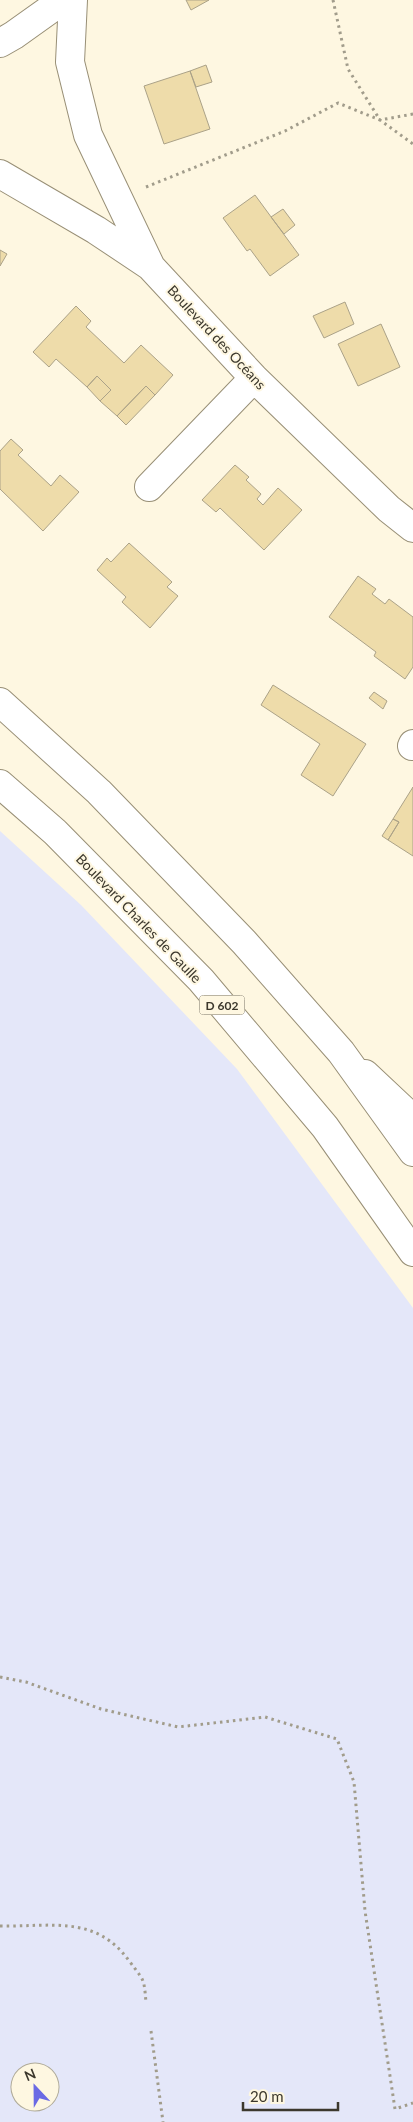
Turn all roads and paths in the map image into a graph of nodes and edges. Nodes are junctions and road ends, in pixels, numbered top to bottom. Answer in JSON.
{"nodes":[{"id":1,"x":63,"y":0,"type":"edge"},
{"id":2,"x":73,"y":0,"type":"edge"},
{"id":3,"x":332,"y":0,"type":"edge"},
{"id":4,"x":0,"y":43,"type":"edge"},
{"id":5,"x":413,"y":114,"type":"edge"},
{"id":6,"x":380,"y":120,"type":"junction"},
{"id":7,"x":413,"y":144,"type":"edge"},
{"id":8,"x":0,"y":174,"type":"edge"},
{"id":9,"x":117,"y":198,"type":"junction"},
{"id":10,"x":150,"y":266,"type":"junction"},
{"id":11,"x":254,"y":378,"type":"junction"},
{"id":12,"x":149,"y":487,"type":"dead end"},
{"id":13,"x":413,"y":528,"type":"edge"},
{"id":14,"x":0,"y":702,"type":"edge"},
{"id":15,"x":0,"y":784,"type":"edge"},
{"id":16,"x":342,"y":1052,"type":"junction"},
{"id":17,"x":413,"y":1119,"type":"edge"},
{"id":18,"x":413,"y":1152,"type":"edge"},
{"id":19,"x":413,"y":1252,"type":"edge"},
{"id":20,"x":0,"y":1677,"type":"edge"},
{"id":21,"x":0,"y":1926,"type":"edge"},
{"id":22,"x":146,"y":2003,"type":"dead end"},
{"id":23,"x":152,"y":2032,"type":"dead end"},
{"id":24,"x":413,"y":2103,"type":"edge"},
{"id":25,"x":163,"y":2122,"type":"edge"}],
"edges":[{"from":1,"to":4,"type":"main road"},
{"from":2,"to":9,"type":"main road"},
{"from":3,"to":6,"type":"path"},
{"from":5,"to":6,"type":"path"},
{"from":6,"to":7,"type":"path"},
{"from":6,"to":9,"type":"path"},
{"from":8,"to":10,"type":"main road","name":"Boulevard des Océans"},
{"from":9,"to":10,"type":"main road"},
{"from":10,"to":11,"type":"main road","name":"Boulevard des Océans"},
{"from":11,"to":12,"type":"main road"},
{"from":11,"to":13,"type":"main road","name":"Boulevard des Océans"},
{"from":14,"to":16,"type":"main road"},
{"from":15,"to":19,"type":"main road","name":"Boulevard Charles de Gaulle","number":"D 602"},
{"from":16,"to":17,"type":"main road"},
{"from":16,"to":18,"type":"main road"},
{"from":20,"to":24,"type":"path"},
{"from":21,"to":22,"type":"path"},
{"from":23,"to":25,"type":"path"}]}
